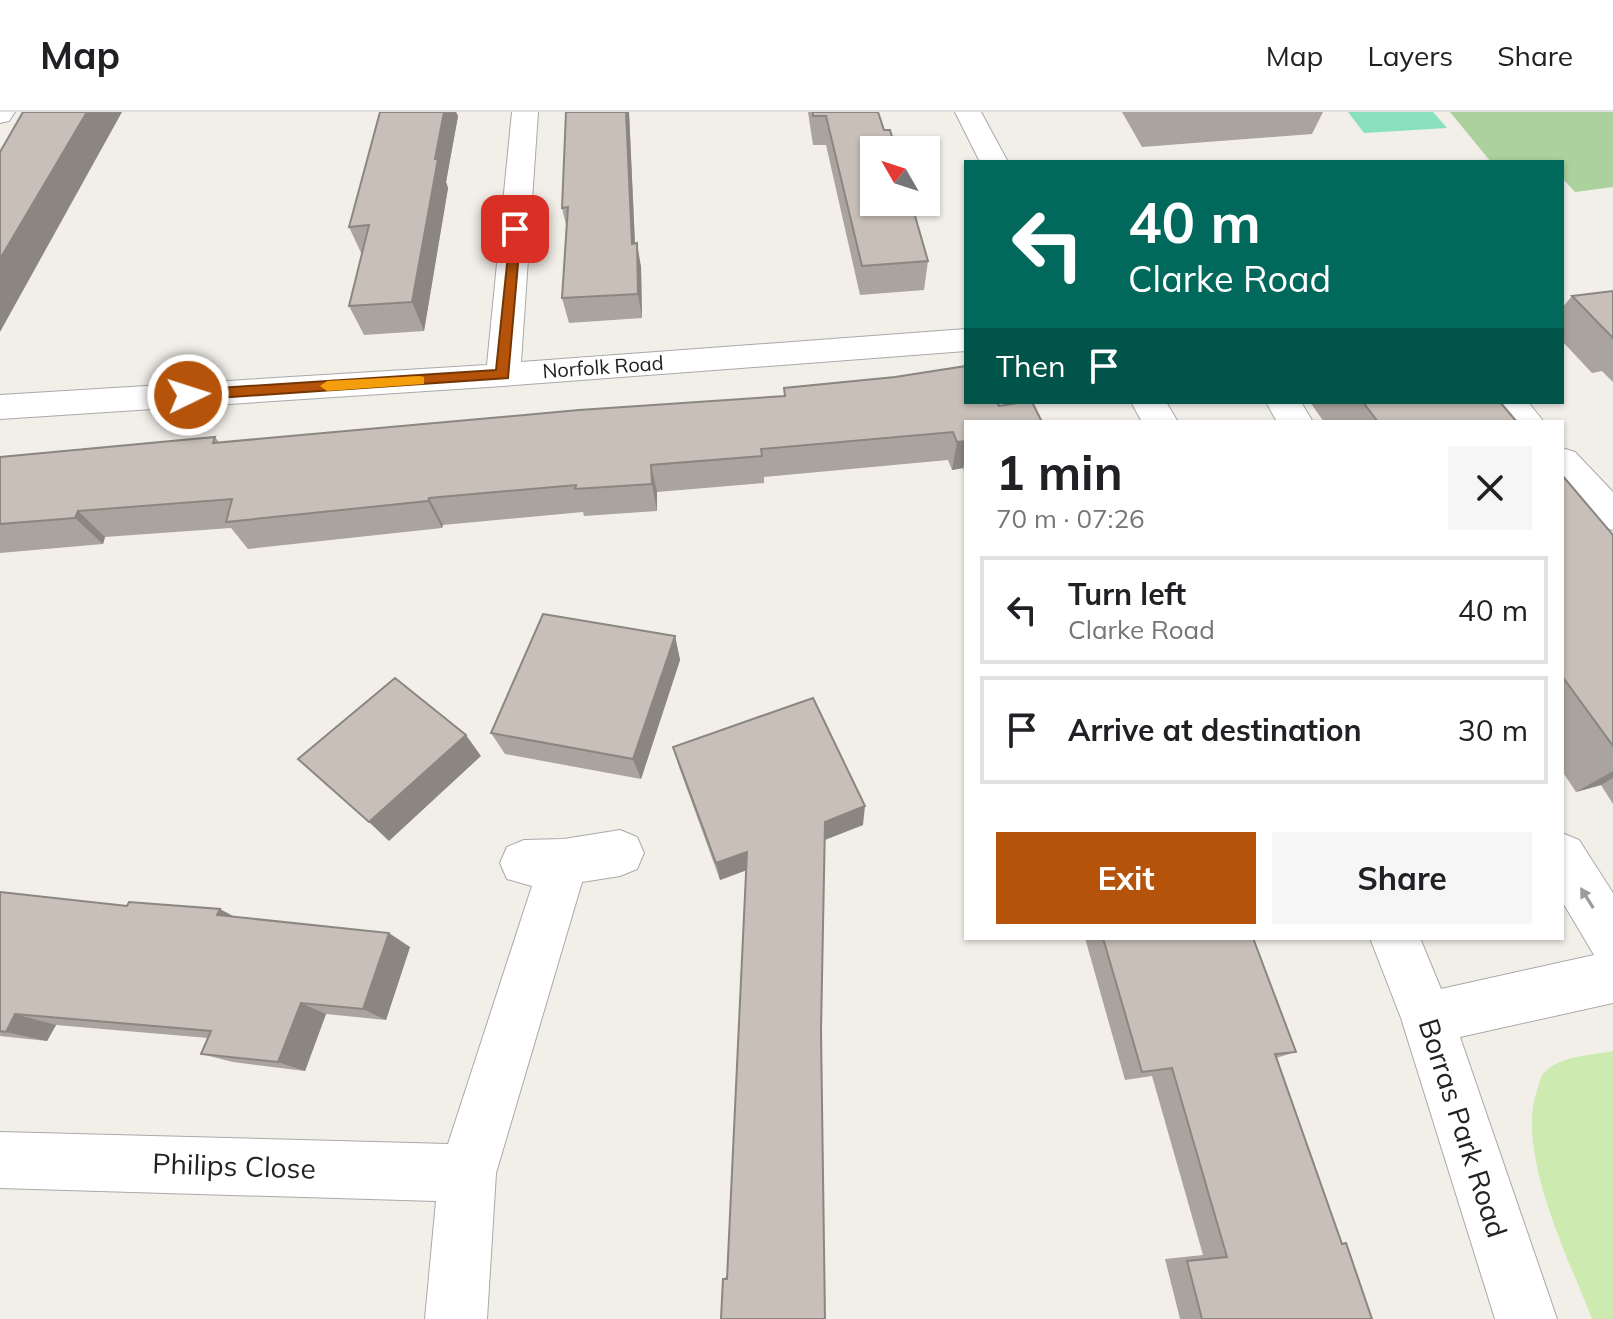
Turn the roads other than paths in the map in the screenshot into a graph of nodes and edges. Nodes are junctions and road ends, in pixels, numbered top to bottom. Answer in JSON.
{"nodes":[{"id":1,"x":525,"y":112,"type":"edge"},
{"id":2,"x":968,"y":112,"type":"edge"},
{"id":3,"x":993,"y":160,"type":"edge"},
{"id":4,"x":964,"y":340,"type":"edge"},
{"id":5,"x":503,"y":375,"type":"junction"},
{"id":6,"x":1510,"y":404,"type":"edge"},
{"id":7,"x":0,"y":407,"type":"edge"},
{"id":8,"x":1524,"y":420,"type":"edge"},
{"id":9,"x":1564,"y":463,"type":"edge"},
{"id":10,"x":1613,"y":516,"type":"edge"},
{"id":11,"x":620,"y":853,"type":"dead end"},
{"id":12,"x":1564,"y":859,"type":"edge"},
{"id":13,"x":1613,"y":939,"type":"edge"},
{"id":14,"x":1396,"y":940,"type":"edge"},
{"id":15,"x":1613,"y":977,"type":"edge"},
{"id":16,"x":1427,"y":1018,"type":"junction"},
{"id":17,"x":0,"y":1160,"type":"edge"},
{"id":18,"x":467,"y":1173,"type":"junction"},
{"id":19,"x":456,"y":1319,"type":"edge"},
{"id":20,"x":1526,"y":1319,"type":"edge"}],
"edges":[{"from":1,"to":5,"type":"street"},
{"from":2,"to":3,"type":"street"},
{"from":4,"to":5,"type":"street","name":"Norfolk Road"},
{"from":5,"to":7,"type":"street","name":"Norfolk Road"},
{"from":6,"to":8,"type":"street"},
{"from":9,"to":10,"type":"street"},
{"from":11,"to":18,"type":"street"},
{"from":13,"to":12,"type":"street","one_way":true},
{"from":14,"to":16,"type":"street","name":"Borras Park Road"},
{"from":15,"to":16,"type":"street"},
{"from":16,"to":20,"type":"street","name":"Borras Park Road"},
{"from":17,"to":18,"type":"street","name":"Philips Close"},
{"from":18,"to":19,"type":"street"}]}
